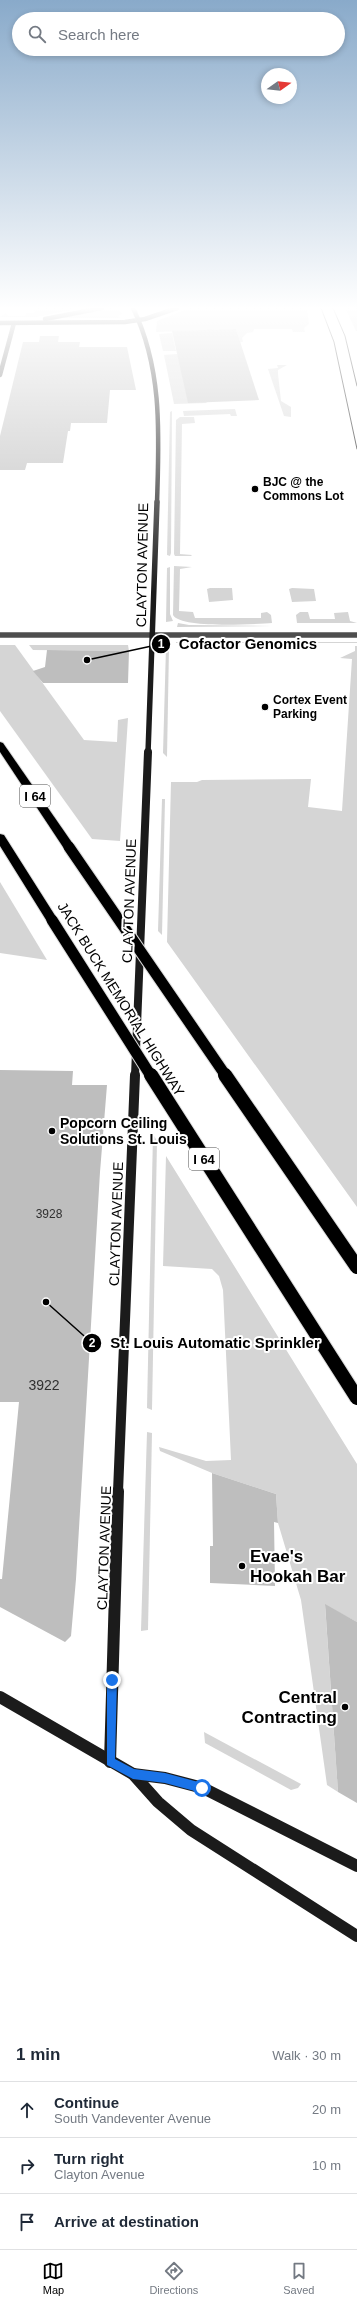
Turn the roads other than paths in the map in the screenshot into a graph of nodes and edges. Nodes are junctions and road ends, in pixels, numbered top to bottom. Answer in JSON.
{"nodes":[{"id":1,"x":158,"y":403,"type":"edge"},
{"id":2,"x":153,"y":634,"type":"junction"},
{"id":3,"x":357,"y":634,"type":"edge"},
{"id":4,"x":0,"y":635,"type":"edge"},
{"id":5,"x":0,"y":746,"type":"edge"},
{"id":6,"x":0,"y":838,"type":"edge"},
{"id":7,"x":357,"y":1267,"type":"edge"},
{"id":8,"x":357,"y":1398,"type":"edge"},
{"id":9,"x":0,"y":1697,"type":"edge"},
{"id":10,"x":110,"y":1762,"type":"junction"},
{"id":11,"x":133,"y":1774,"type":"junction"},
{"id":12,"x":357,"y":1866,"type":"edge"},
{"id":13,"x":357,"y":1936,"type":"edge"}],
"edges":[{"from":1,"to":2,"type":"street","name":"CLAYTON AVENUE"},
{"from":2,"to":3,"type":"street"},
{"from":2,"to":4,"type":"street"},
{"from":2,"to":10,"type":"street","name":"CLAYTON AVENUE"},
{"from":5,"to":7,"type":"highway","number":"I 64","bridge":true},
{"from":6,"to":8,"type":"highway","name":"JACK BUCK MEMORIAL HIGHWAY","number":"I 64","bridge":true},
{"from":9,"to":10,"type":"street"},
{"from":10,"to":11,"type":"street"},
{"from":11,"to":12,"type":"street"},
{"from":11,"to":13,"type":"street"}]}
